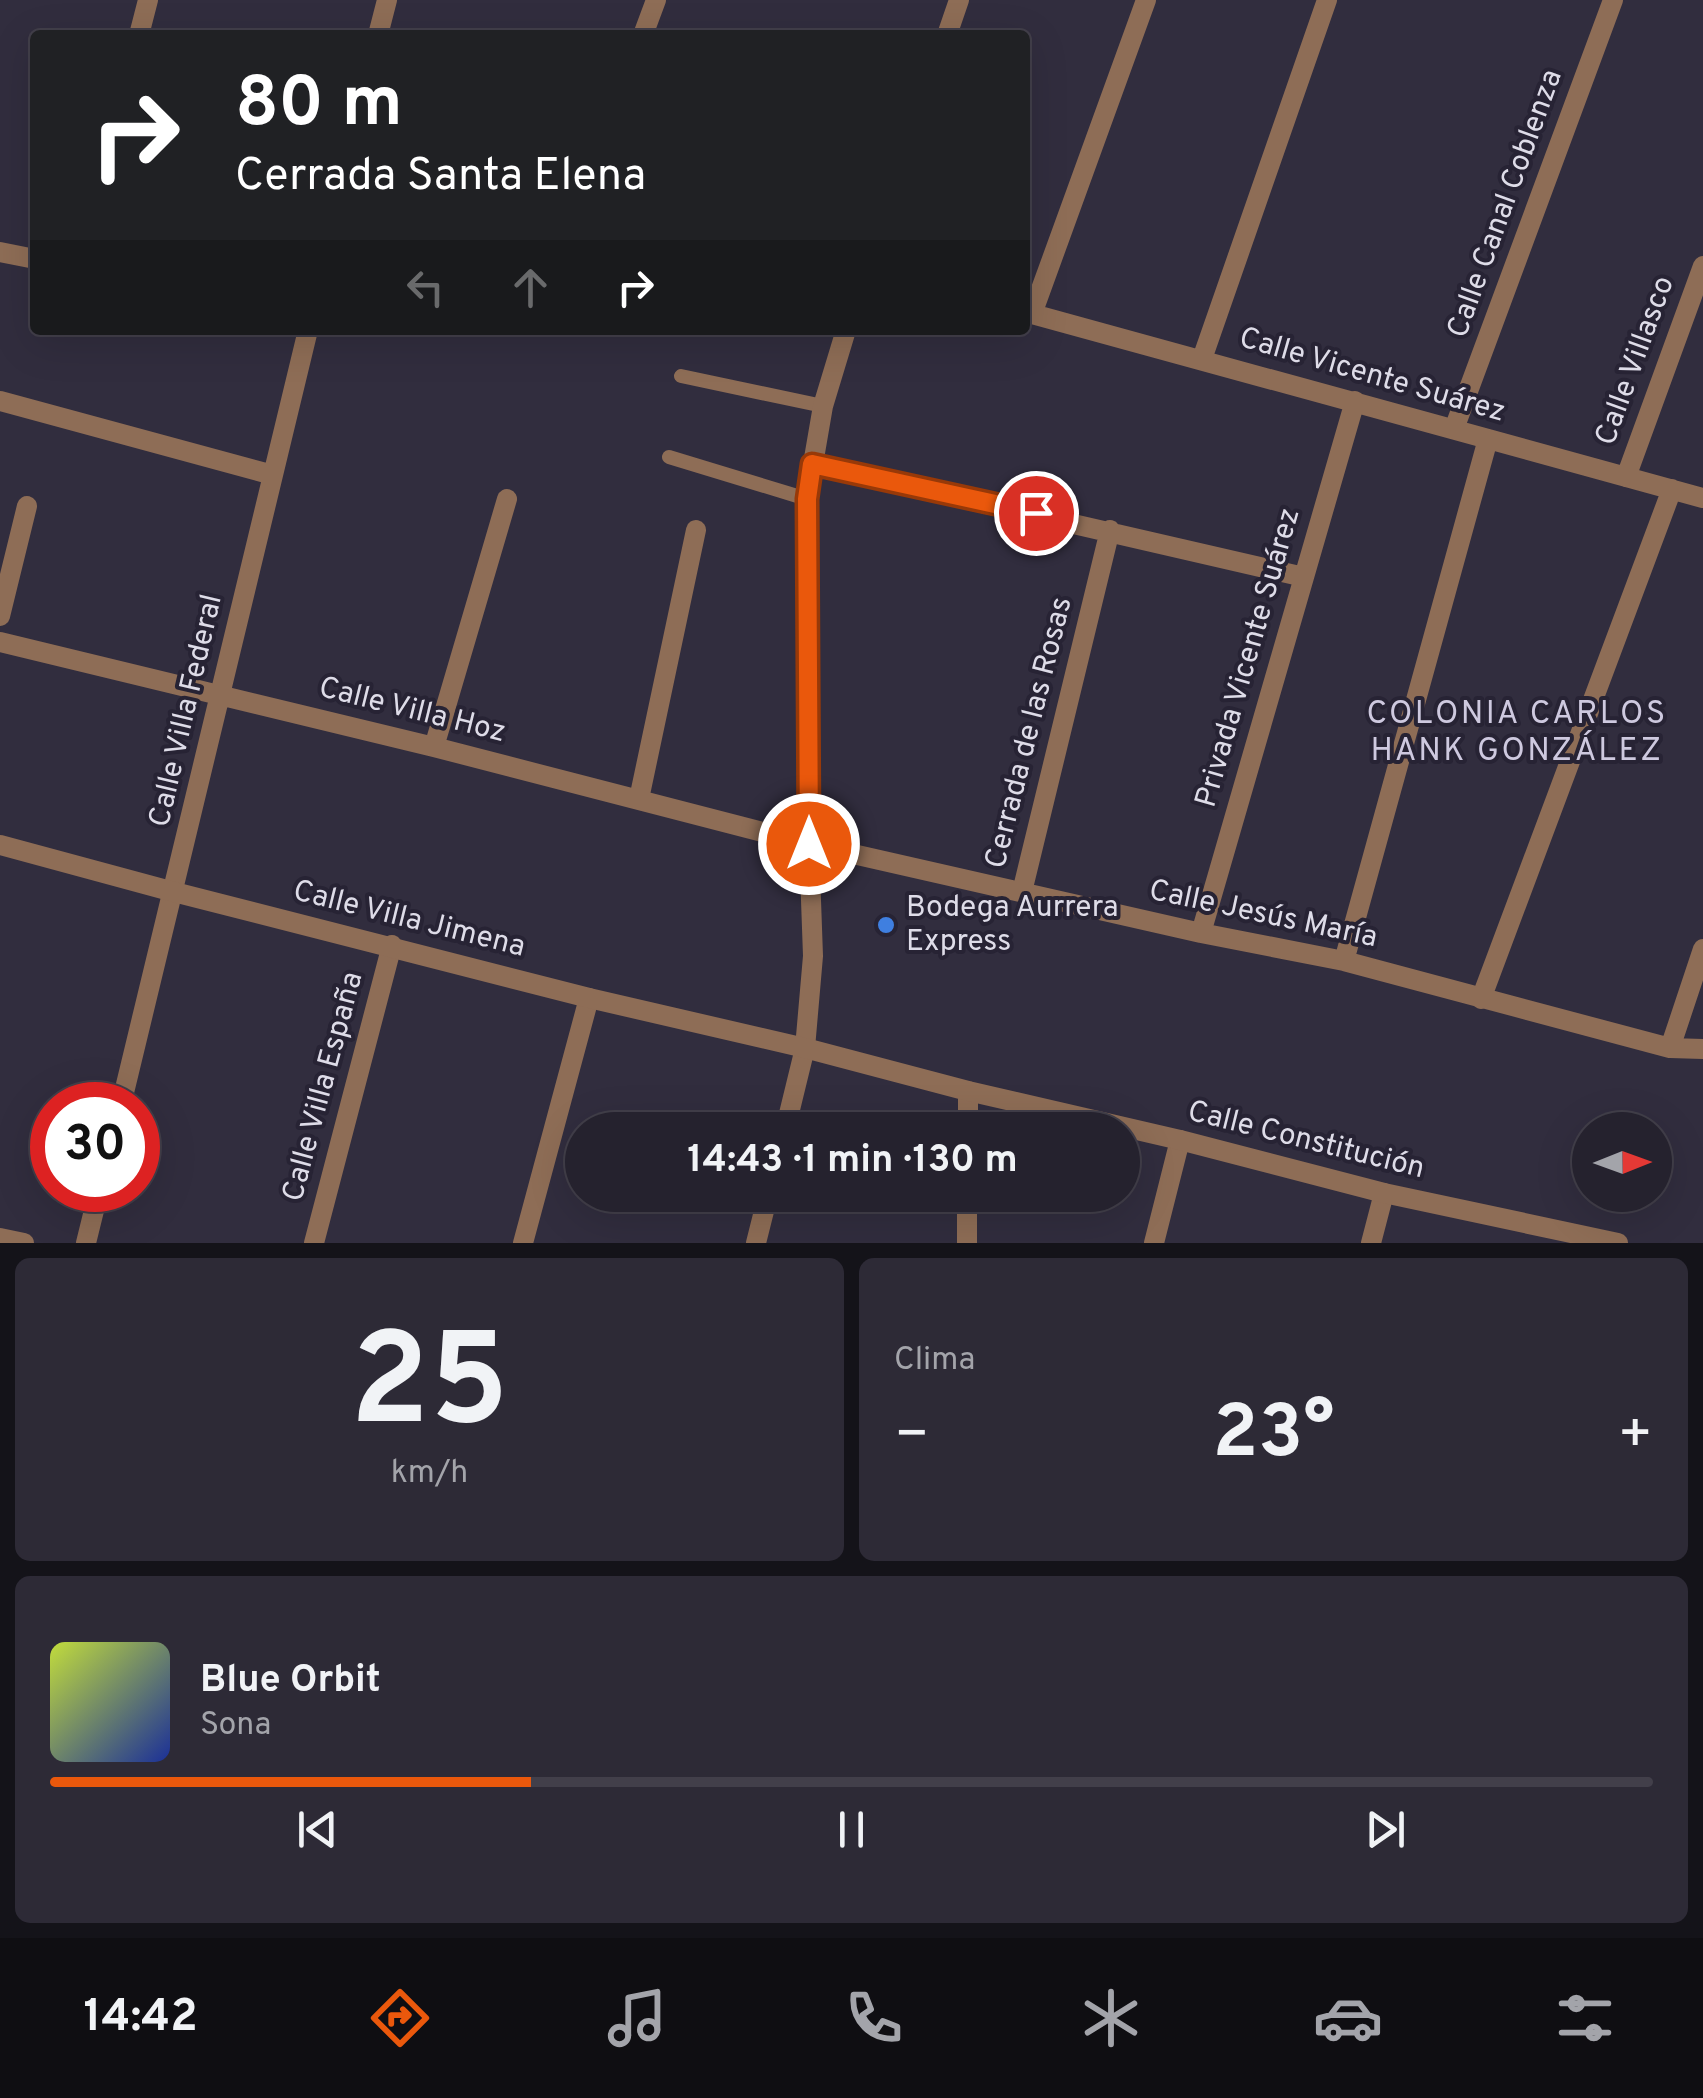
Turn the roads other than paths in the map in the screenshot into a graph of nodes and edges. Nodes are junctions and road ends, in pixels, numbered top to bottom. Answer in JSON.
{"nodes":[{"id":1,"x":148,"y":0,"type":"edge"},
{"id":2,"x":387,"y":0,"type":"edge"},
{"id":3,"x":656,"y":0,"type":"edge"},
{"id":4,"x":959,"y":0,"type":"edge"},
{"id":5,"x":1146,"y":0,"type":"edge"},
{"id":6,"x":1328,"y":0,"type":"edge"},
{"id":7,"x":1613,"y":0,"type":"edge"},
{"id":8,"x":140,"y":30,"type":"edge"},
{"id":9,"x":379,"y":30,"type":"edge"},
{"id":10,"x":645,"y":30,"type":"edge"},
{"id":11,"x":949,"y":30,"type":"edge"},
{"id":12,"x":0,"y":252,"type":"edge"},
{"id":13,"x":30,"y":258,"type":"edge"},
{"id":14,"x":1703,"y":266,"type":"edge"},
{"id":15,"x":1030,"y":310,"type":"edge"},
{"id":16,"x":1030,"y":313,"type":"edge"},
{"id":17,"x":307,"y":335,"type":"edge"},
{"id":18,"x":845,"y":335,"type":"edge"},
{"id":19,"x":1202,"y":359,"type":"junction"},
{"id":20,"x":680,"y":376,"type":"dead end"},
{"id":21,"x":0,"y":401,"type":"edge"},
{"id":22,"x":1355,"y":401,"type":"junction"},
{"id":23,"x":824,"y":406,"type":"junction"},
{"id":24,"x":1454,"y":429,"type":"junction"},
{"id":25,"x":1488,"y":439,"type":"junction"},
{"id":26,"x":669,"y":457,"type":"dead end"},
{"id":27,"x":812,"y":464,"type":"junction"},
{"id":28,"x":273,"y":475,"type":"junction"},
{"id":29,"x":1626,"y":477,"type":"junction"},
{"id":30,"x":1672,"y":489,"type":"junction"},
{"id":31,"x":1703,"y":498,"type":"edge"},
{"id":32,"x":506,"y":499,"type":"dead end"},
{"id":33,"x":807,"y":499,"type":"junction"},
{"id":34,"x":28,"y":506,"type":"dead end"},
{"id":35,"x":696,"y":530,"type":"dead end"},
{"id":36,"x":1110,"y":530,"type":"junction"},
{"id":37,"x":1304,"y":577,"type":"junction"},
{"id":38,"x":0,"y":616,"type":"edge"},
{"id":39,"x":0,"y":642,"type":"edge"},
{"id":40,"x":222,"y":695,"type":"junction"},
{"id":41,"x":434,"y":747,"type":"junction"},
{"id":42,"x":638,"y":798,"type":"junction"},
{"id":43,"x":809,"y":844,"type":"junction"},
{"id":44,"x":0,"y":845,"type":"edge"},
{"id":45,"x":174,"y":892,"type":"junction"},
{"id":46,"x":1022,"y":892,"type":"junction"},
{"id":47,"x":1201,"y":932,"type":"junction"},
{"id":48,"x":392,"y":945,"type":"junction"},
{"id":49,"x":1703,"y":949,"type":"edge"},
{"id":50,"x":1344,"y":961,"type":"junction"},
{"id":51,"x":590,"y":998,"type":"junction"},
{"id":52,"x":1481,"y":998,"type":"junction"},
{"id":53,"x":805,"y":1048,"type":"junction"},
{"id":54,"x":1670,"y":1048,"type":"junction"},
{"id":55,"x":1703,"y":1049,"type":"edge"},
{"id":56,"x":127,"y":1082,"type":"edge"},
{"id":57,"x":968,"y":1091,"type":"junction"},
{"id":58,"x":789,"y":1112,"type":"edge"},
{"id":59,"x":968,"y":1112,"type":"edge"},
{"id":60,"x":1180,"y":1140,"type":"junction"},
{"id":61,"x":1384,"y":1193,"type":"junction"},
{"id":62,"x":94,"y":1212,"type":"edge"},
{"id":63,"x":764,"y":1212,"type":"edge"},
{"id":64,"x":968,"y":1212,"type":"edge"},
{"id":65,"x":0,"y":1238,"type":"edge"},
{"id":66,"x":1612,"y":1242,"type":"edge"},
{"id":67,"x":24,"y":1243,"type":"edge"},
{"id":68,"x":86,"y":1243,"type":"edge"},
{"id":69,"x":314,"y":1243,"type":"edge"},
{"id":70,"x":523,"y":1243,"type":"edge"},
{"id":71,"x":756,"y":1243,"type":"edge"},
{"id":72,"x":967,"y":1243,"type":"edge"},
{"id":73,"x":1154,"y":1243,"type":"edge"},
{"id":74,"x":1371,"y":1243,"type":"edge"}],
"edges":[{"from":1,"to":8,"type":"street"},
{"from":2,"to":9,"type":"street"},
{"from":3,"to":10,"type":"street"},
{"from":4,"to":11,"type":"street"},
{"from":5,"to":15,"type":"street"},
{"from":6,"to":19,"type":"street"},
{"from":7,"to":24,"type":"street","name":"Calle Canal Coblenza"},
{"from":12,"to":13,"type":"street"},
{"from":14,"to":29,"type":"street","name":"Calle Villasco"},
{"from":16,"to":19,"type":"street","name":"Calle Vicente Suárez"},
{"from":17,"to":28,"type":"street","name":"Calle Villa Federal"},
{"from":18,"to":23,"type":"street"},
{"from":19,"to":22,"type":"street","name":"Calle Vicente Suárez"},
{"from":20,"to":23,"type":"lane"},
{"from":21,"to":28,"type":"street"},
{"from":22,"to":24,"type":"street","name":"Calle Vicente Suárez"},
{"from":22,"to":37,"type":"street","name":"Privada Vicente Suárez"},
{"from":23,"to":27,"type":"street"},
{"from":24,"to":25,"type":"street","name":"Calle Vicente Suárez"},
{"from":25,"to":29,"type":"street","name":"Calle Vicente Suárez"},
{"from":25,"to":50,"type":"street"},
{"from":26,"to":33,"type":"lane"},
{"from":27,"to":33,"type":"street"},
{"from":27,"to":36,"type":"street"},
{"from":28,"to":40,"type":"street","name":"Calle Villa Federal"},
{"from":29,"to":30,"type":"street","name":"Calle Vicente Suárez"},
{"from":30,"to":31,"type":"street","name":"Calle Vicente Suárez"},
{"from":30,"to":52,"type":"street"},
{"from":32,"to":41,"type":"street"},
{"from":33,"to":43,"type":"street"},
{"from":34,"to":38,"type":"street"},
{"from":35,"to":42,"type":"street"},
{"from":36,"to":37,"type":"street"},
{"from":36,"to":46,"type":"street","name":"Cerrada de las Rosas"},
{"from":37,"to":47,"type":"street","name":"Privada Vicente Suárez"},
{"from":39,"to":40,"type":"street","name":"Calle Villa Hoz"},
{"from":40,"to":41,"type":"street","name":"Calle Villa Hoz"},
{"from":40,"to":45,"type":"street","name":"Calle Villa Federal"},
{"from":41,"to":42,"type":"street","name":"Calle Villa Hoz"},
{"from":42,"to":43,"type":"street","name":"Calle Villa Hoz"},
{"from":43,"to":46,"type":"street","name":"Calle Jesús María"},
{"from":43,"to":53,"type":"street"},
{"from":44,"to":45,"type":"street","name":"Calle Villa Jimena"},
{"from":45,"to":48,"type":"street","name":"Calle Villa Jimena"},
{"from":45,"to":56,"type":"street","name":"Calle Villa Federal"},
{"from":46,"to":47,"type":"street","name":"Calle Jesús María"},
{"from":47,"to":50,"type":"street","name":"Calle Jesús María"},
{"from":48,"to":51,"type":"street","name":"Calle Villa Jimena"},
{"from":48,"to":69,"type":"street","name":"Calle Villa España"},
{"from":49,"to":54,"type":"street"},
{"from":50,"to":52,"type":"street","name":"Calle Jesús María"},
{"from":51,"to":53,"type":"street","name":"Calle Villa Jimena"},
{"from":51,"to":70,"type":"street"},
{"from":52,"to":54,"type":"street","name":"Calle Jesús María"},
{"from":53,"to":57,"type":"street","name":"Calle Constitución"},
{"from":53,"to":58,"type":"street"},
{"from":54,"to":55,"type":"street","name":"Calle Jesús María"},
{"from":57,"to":59,"type":"street"},
{"from":57,"to":60,"type":"street","name":"Calle Constitución"},
{"from":60,"to":61,"type":"street","name":"Calle Constitución"},
{"from":60,"to":73,"type":"street"},
{"from":61,"to":66,"type":"street","name":"Calle Constitución"},
{"from":61,"to":74,"type":"street"},
{"from":62,"to":68,"type":"street"},
{"from":63,"to":71,"type":"street"},
{"from":64,"to":72,"type":"street"},
{"from":65,"to":67,"type":"street"}]}
